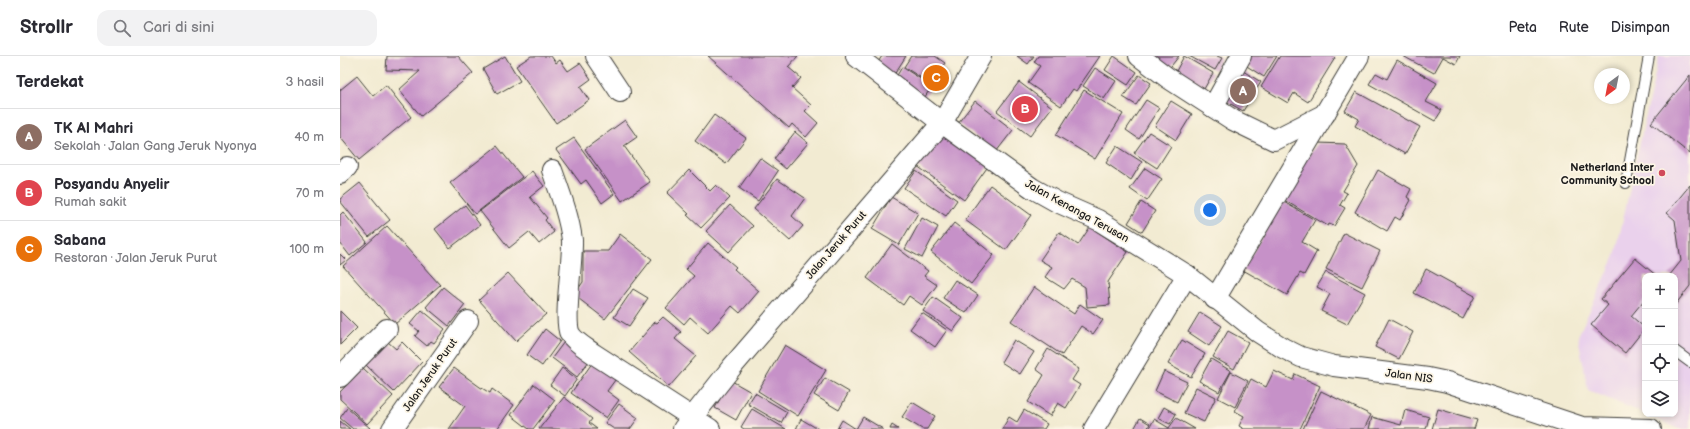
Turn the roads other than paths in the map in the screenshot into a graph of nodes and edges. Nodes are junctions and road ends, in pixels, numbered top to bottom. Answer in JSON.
{"nodes":[{"id":1,"x":596,"y":56,"type":"edge"},
{"id":2,"x":856,"y":56,"type":"edge"},
{"id":3,"x":981,"y":56,"type":"edge"},
{"id":4,"x":1139,"y":56,"type":"edge"},
{"id":5,"x":1241,"y":56,"type":"edge"},
{"id":6,"x":1360,"y":56,"type":"edge"},
{"id":7,"x":1649,"y":56,"type":"edge"},
{"id":8,"x":620,"y":92,"type":"dead end"},
{"id":9,"x":1213,"y":107,"type":"junction"},
{"id":10,"x":1325,"y":114,"type":"junction"},
{"id":11,"x":942,"y":123,"type":"junction"},
{"id":12,"x":552,"y":170,"type":"dead end"},
{"id":13,"x":1626,"y":183,"type":"dead end"},
{"id":14,"x":1187,"y":275,"type":"junction"},
{"id":15,"x":1215,"y":299,"type":"junction"},
{"id":16,"x":468,"y":321,"type":"dead end"},
{"id":17,"x":387,"y":329,"type":"dead end"},
{"id":18,"x":1678,"y":353,"type":"edge"},
{"id":19,"x":1690,"y":362,"type":"edge"},
{"id":20,"x":340,"y":378,"type":"edge"},
{"id":21,"x":687,"y":423,"type":"edge"},
{"id":22,"x":1582,"y":428,"type":"edge"},
{"id":23,"x":392,"y":429,"type":"edge"},
{"id":24,"x":710,"y":429,"type":"edge"},
{"id":25,"x":1094,"y":429,"type":"edge"},
{"id":26,"x":1651,"y":429,"type":"edge"}],
"edges":[{"from":1,"to":8,"type":"street"},
{"from":2,"to":11,"type":"street","name":"Jalan Kenanga Terusan"},
{"from":3,"to":11,"type":"street","name":"Jalan Jeruk Purut"},
{"from":4,"to":9,"type":"street"},
{"from":5,"to":9,"type":"street"},
{"from":6,"to":10,"type":"street"},
{"from":7,"to":13,"type":"lane"},
{"from":9,"to":10,"type":"street"},
{"from":10,"to":15,"type":"street"},
{"from":11,"to":14,"type":"street","name":"Jalan Kenanga Terusan"},
{"from":11,"to":21,"type":"street","name":"Jalan Jeruk Purut"},
{"from":12,"to":21,"type":"street"},
{"from":14,"to":15,"type":"street","name":"Jalan NIS"},
{"from":14,"to":25,"type":"street"},
{"from":15,"to":22,"type":"street","name":"Jalan NIS"},
{"from":16,"to":23,"type":"street","name":"Jalan Jeruk Purut"},
{"from":17,"to":20,"type":"street"},
{"from":18,"to":19,"type":"lane"},
{"from":21,"to":24,"type":"street"},
{"from":22,"to":26,"type":"street","name":"Jalan NIS"}]}
